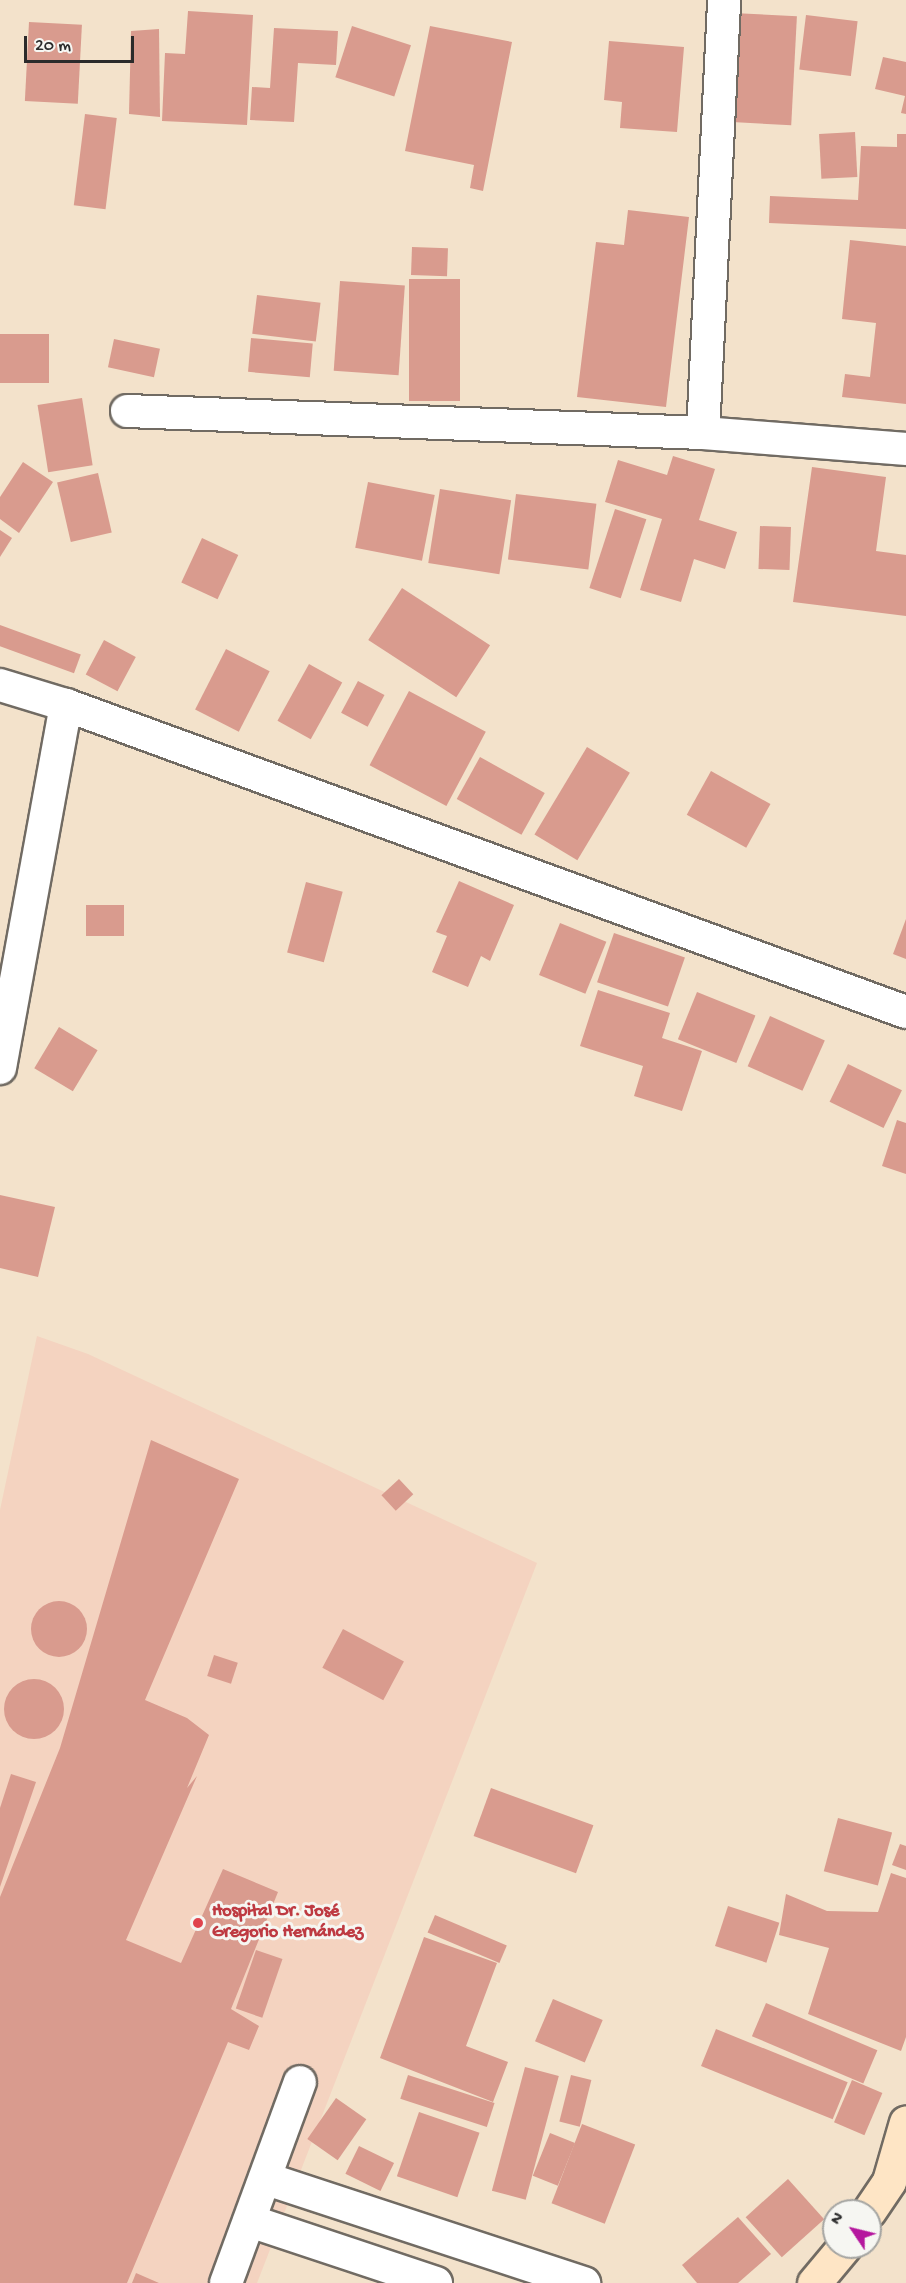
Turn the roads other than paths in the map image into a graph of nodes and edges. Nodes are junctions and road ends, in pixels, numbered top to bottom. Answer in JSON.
{"nodes":[{"id":1,"x":724,"y":0,"type":"edge"},
{"id":2,"x":127,"y":411,"type":"dead end"},
{"id":3,"x":703,"y":433,"type":"junction"},
{"id":4,"x":906,"y":449,"type":"edge"},
{"id":5,"x":0,"y":685,"type":"edge"},
{"id":6,"x":66,"y":705,"type":"junction"},
{"id":7,"x":906,"y":1012,"type":"edge"},
{"id":8,"x":0,"y":1068,"type":"edge"},
{"id":9,"x":300,"y":2082,"type":"dead end"},
{"id":10,"x":906,"y":2122,"type":"edge"},
{"id":11,"x":267,"y":2179,"type":"junction"},
{"id":12,"x":877,"y":2199,"type":"edge"},
{"id":13,"x":250,"y":2221,"type":"junction"},
{"id":14,"x":834,"y":2259,"type":"edge"},
{"id":15,"x":226,"y":2283,"type":"edge"},
{"id":16,"x":436,"y":2283,"type":"edge"},
{"id":17,"x":584,"y":2283,"type":"edge"},
{"id":18,"x":814,"y":2283,"type":"edge"}],
"edges":[{"from":1,"to":3,"type":"street"},
{"from":2,"to":3,"type":"street"},
{"from":3,"to":4,"type":"street"},
{"from":5,"to":6,"type":"street"},
{"from":6,"to":7,"type":"street"},
{"from":6,"to":8,"type":"street"},
{"from":9,"to":11,"type":"street"},
{"from":10,"to":12,"type":"main road"},
{"from":11,"to":13,"type":"street"},
{"from":11,"to":17,"type":"street"},
{"from":13,"to":15,"type":"street"},
{"from":13,"to":16,"type":"street"},
{"from":14,"to":18,"type":"main road"}]}
